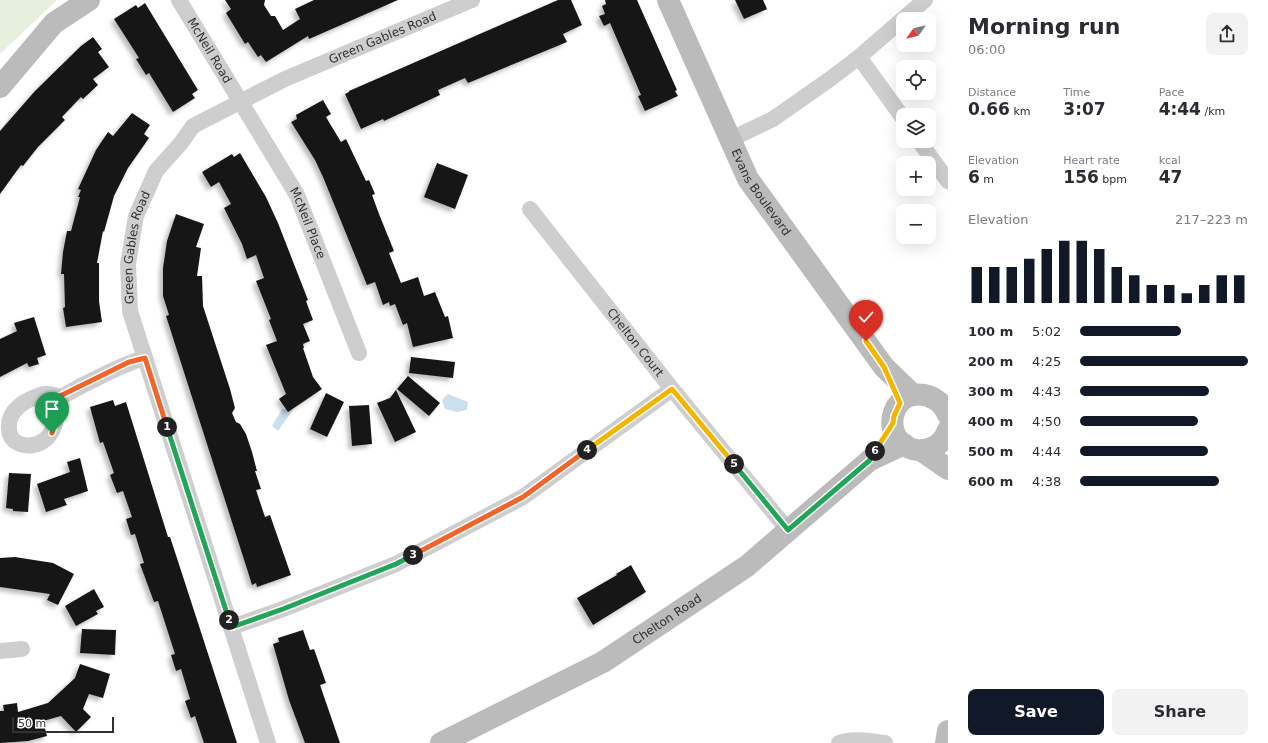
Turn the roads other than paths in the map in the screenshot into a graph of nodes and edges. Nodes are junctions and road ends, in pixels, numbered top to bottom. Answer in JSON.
{"nodes":[{"id":1,"x":89,"y":0,"type":"edge"},
{"id":2,"x":179,"y":0,"type":"edge"},
{"id":3,"x":472,"y":0,"type":"edge"},
{"id":4,"x":668,"y":0,"type":"edge"},
{"id":5,"x":925,"y":0,"type":"edge"},
{"id":6,"x":859,"y":57,"type":"junction"},
{"id":7,"x":0,"y":88,"type":"edge"},
{"id":8,"x":240,"y":102,"type":"junction"},
{"id":9,"x":896,"y":108,"type":"edge"},
{"id":10,"x":731,"y":139,"type":"junction"},
{"id":11,"x":924,"y":148,"type":"edge"},
{"id":12,"x":948,"y":181,"type":"edge"},
{"id":13,"x":530,"y":209,"type":"dead end"},
{"id":14,"x":359,"y":353,"type":"dead end"},
{"id":15,"x":145,"y":358,"type":"junction"},
{"id":16,"x":672,"y":389,"type":"junction"},
{"id":17,"x":941,"y":395,"type":"edge"},
{"id":18,"x":60,"y":396,"type":"dead end"},
{"id":19,"x":907,"y":399,"type":"junction"},
{"id":20,"x":948,"y":415,"type":"edge"},
{"id":21,"x":893,"y":423,"type":"junction"},
{"id":22,"x":946,"y":443,"type":"edge"},
{"id":23,"x":913,"y":448,"type":"junction"},
{"id":24,"x":870,"y":460,"type":"junction"},
{"id":25,"x":948,"y":469,"type":"edge"},
{"id":26,"x":788,"y":530,"type":"junction"},
{"id":27,"x":232,"y":627,"type":"junction"},
{"id":28,"x":22,"y":649,"type":"dead end"},
{"id":29,"x":0,"y":651,"type":"edge"},
{"id":30,"x":948,"y":731,"type":"edge"},
{"id":31,"x":452,"y":741,"type":"edge"},
{"id":32,"x":268,"y":743,"type":"edge"},
{"id":33,"x":839,"y":743,"type":"edge"},
{"id":34,"x":885,"y":743,"type":"edge"},
{"id":35,"x":946,"y":743,"type":"edge"}],
"edges":[{"from":1,"to":7,"type":"street"},
{"from":2,"to":8,"type":"street","name":"McNeil Road"},
{"from":3,"to":8,"type":"street","name":"Green Gables Road"},
{"from":4,"to":10,"type":"street","name":"Evans Boulevard"},
{"from":5,"to":6,"type":"street"},
{"from":6,"to":9,"type":"street"},
{"from":6,"to":10,"type":"street"},
{"from":8,"to":14,"type":"street","name":"McNeil Place"},
{"from":8,"to":15,"type":"street","name":"Green Gables Road"},
{"from":10,"to":19,"type":"street","name":"Evans Boulevard"},
{"from":11,"to":12,"type":"street"},
{"from":13,"to":16,"type":"street","name":"Chelton Court"},
{"from":15,"to":18,"type":"street"},
{"from":15,"to":27,"type":"street","name":"Green Gables Road"},
{"from":16,"to":26,"type":"street","name":"Chelton Court"},
{"from":16,"to":27,"type":"street"},
{"from":17,"to":19,"type":"street"},
{"from":17,"to":20,"type":"street"},
{"from":19,"to":21,"type":"street","name":"Chelton Road"},
{"from":21,"to":23,"type":"street"},
{"from":21,"to":24,"type":"street","name":"Chelton Road"},
{"from":22,"to":23,"type":"street","name":"Chelton Road"},
{"from":23,"to":24,"type":"street","name":"Chelton Road"},
{"from":23,"to":25,"type":"street"},
{"from":24,"to":26,"type":"street","name":"Chelton Road"},
{"from":26,"to":31,"type":"street","name":"Chelton Road"},
{"from":27,"to":32,"type":"street","name":"Green Gables Road"},
{"from":28,"to":29,"type":"street"},
{"from":30,"to":35,"type":"street"},
{"from":33,"to":34,"type":"street"}]}
